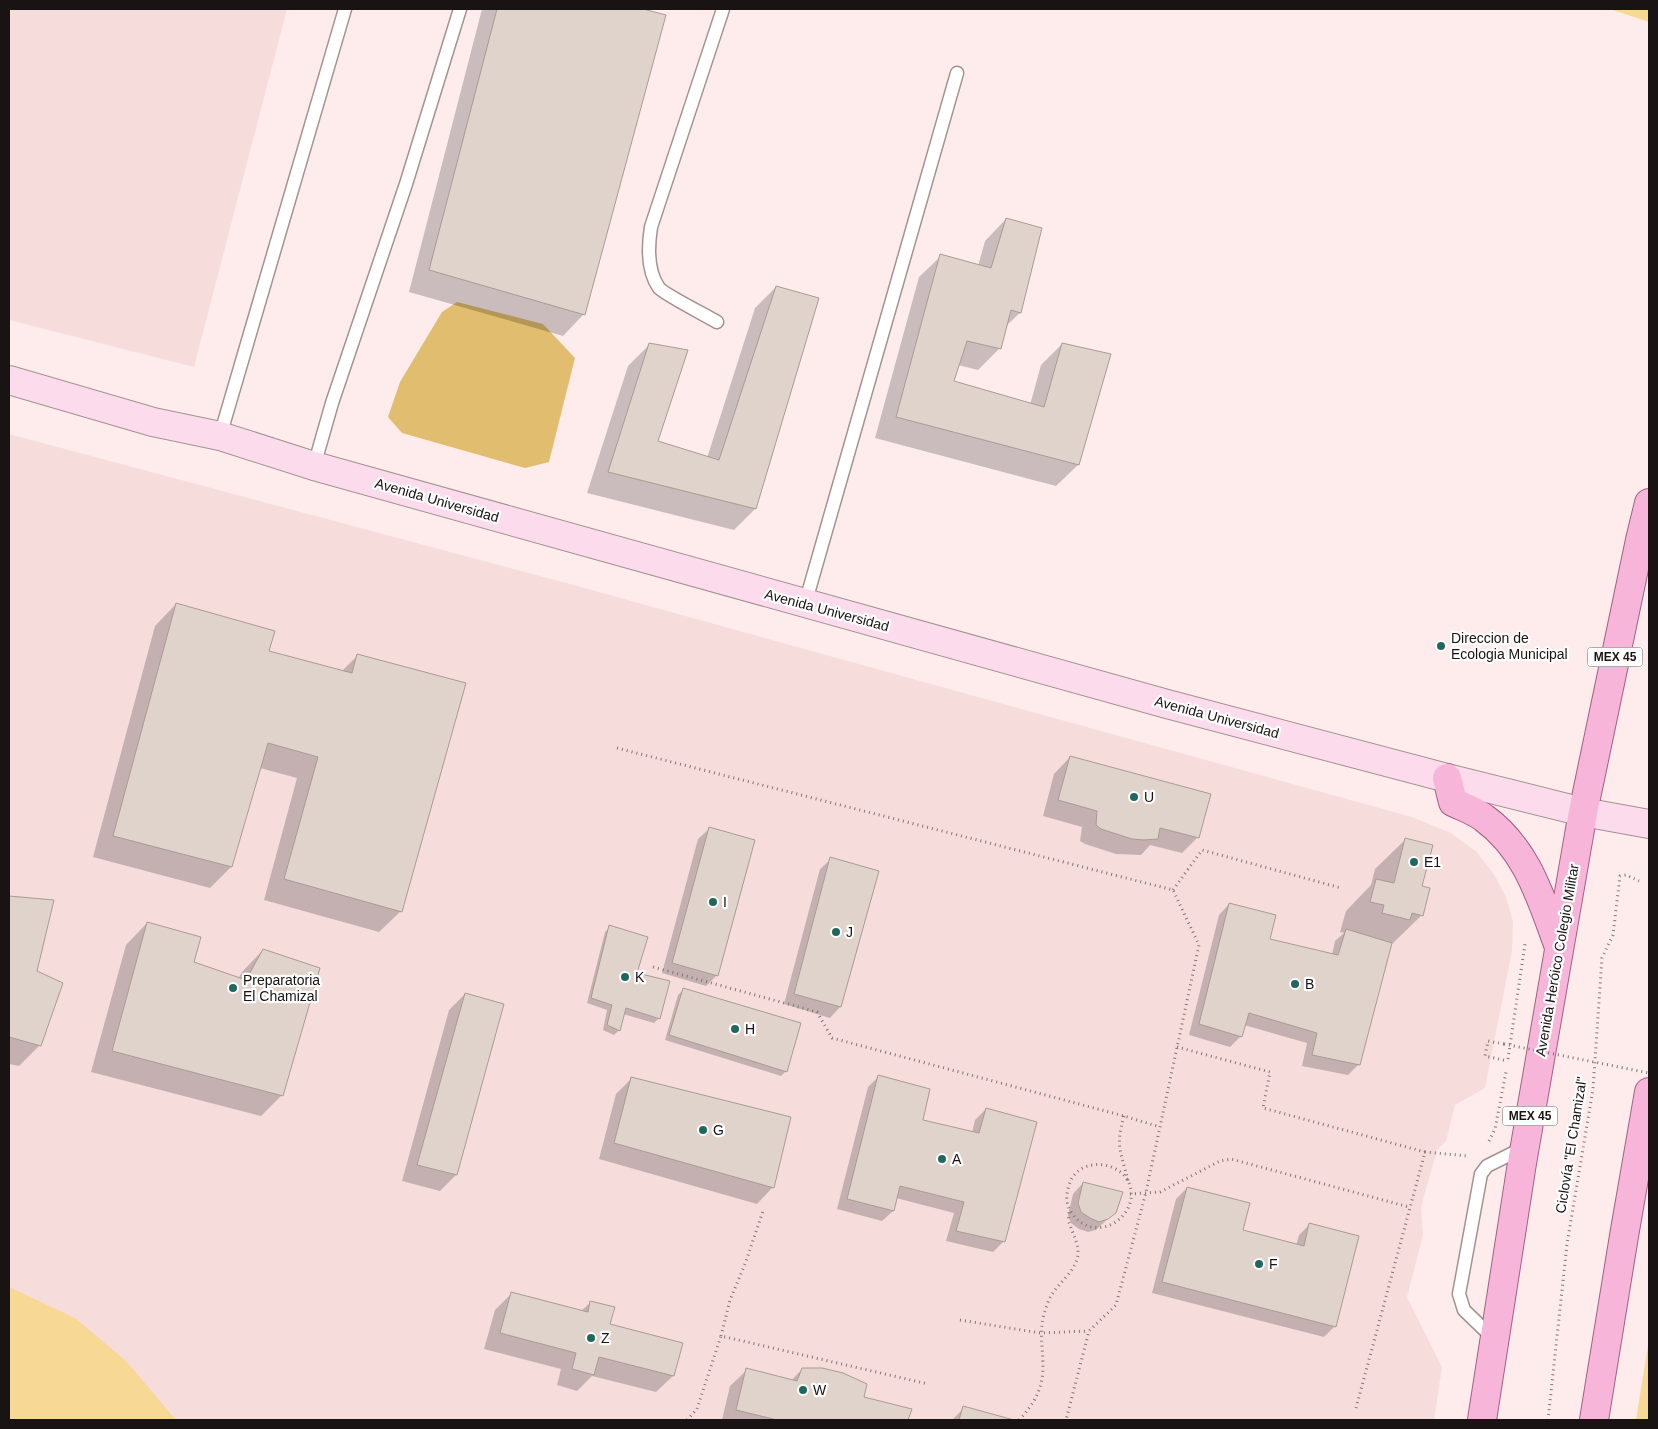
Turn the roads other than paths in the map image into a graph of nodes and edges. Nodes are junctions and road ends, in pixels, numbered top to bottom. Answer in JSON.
{"nodes":[{"id":1,"x":345,"y":9,"type":"edge"},
{"id":2,"x":460,"y":9,"type":"edge"},
{"id":3,"x":723,"y":9,"type":"edge"},
{"id":4,"x":957,"y":73,"type":"dead end"},
{"id":5,"x":717,"y":322,"type":"dead end"},
{"id":6,"x":9,"y":380,"type":"edge"},
{"id":7,"x":220,"y":436,"type":"junction"},
{"id":8,"x":314,"y":466,"type":"junction"},
{"id":9,"x":1649,"y":503,"type":"edge"},
{"id":10,"x":805,"y":604,"type":"junction"},
{"id":11,"x":1447,"y":778,"type":"junction"},
{"id":12,"x":1583,"y":812,"type":"junction"},
{"id":13,"x":1649,"y":824,"type":"edge"},
{"id":14,"x":1559,"y":947,"type":"junction"},
{"id":15,"x":1649,"y":1092,"type":"edge"},
{"id":16,"x":1525,"y":1147,"type":"junction"},
{"id":17,"x":1494,"y":1340,"type":"junction"},
{"id":18,"x":1482,"y":1420,"type":"edge"},
{"id":19,"x":1594,"y":1420,"type":"edge"}],
"edges":[{"from":1,"to":7,"type":"lane"},
{"from":2,"to":8,"type":"lane"},
{"from":3,"to":5,"type":"lane"},
{"from":4,"to":10,"type":"lane"},
{"from":6,"to":7,"type":"main road","name":"Avenida Universidad"},
{"from":7,"to":8,"type":"main road","name":"Avenida Universidad"},
{"from":8,"to":10,"type":"main road","name":"Avenida Universidad"},
{"from":9,"to":12,"type":"main road","name":"Avenida Heróico Colegio Militar","number":"MEX 45"},
{"from":10,"to":11,"type":"main road","name":"Avenida Universidad"},
{"from":11,"to":12,"type":"main road","name":"Avenida Universidad"},
{"from":11,"to":14,"type":"main road"},
{"from":12,"to":13,"type":"main road","name":"Avenida Universidad"},
{"from":12,"to":14,"type":"main road","name":"Avenida Heróico Colegio Militar","number":"MEX 45"},
{"from":14,"to":16,"type":"main road","name":"Avenida Heróico Colegio Militar","number":"MEX 45"},
{"from":15,"to":19,"type":"main road"},
{"from":16,"to":17,"type":"main road","name":"Avenida Heróico Colegio Militar","number":"MEX 45"},
{"from":16,"to":17,"type":"lane"},
{"from":17,"to":18,"type":"main road","name":"Avenida Heróico Colegio Militar","number":"MEX 45"}]}
